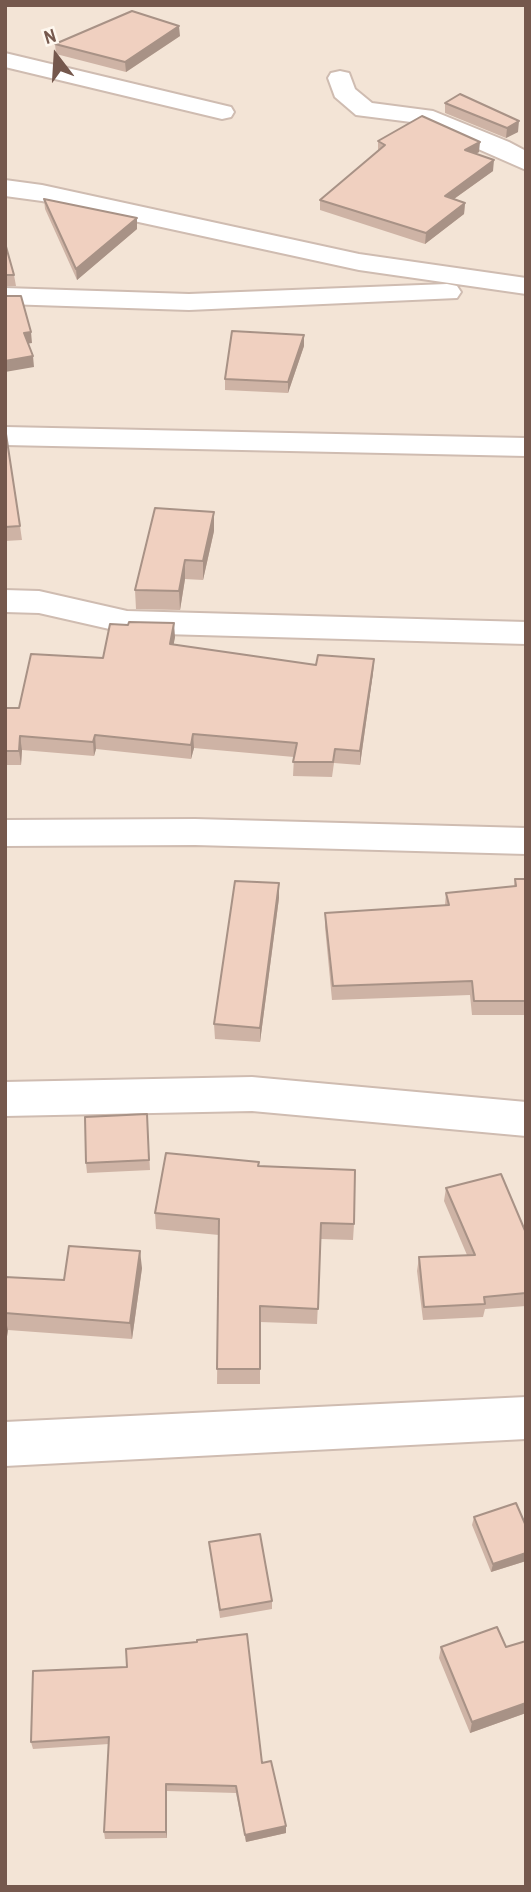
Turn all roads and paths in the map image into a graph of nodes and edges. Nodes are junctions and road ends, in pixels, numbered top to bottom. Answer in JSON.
{"nodes":[{"id":1,"x":5,"y":61,"type":"edge"},
{"id":2,"x":340,"y":78,"type":"dead end"},
{"id":3,"x":222,"y":112,"type":"dead end"},
{"id":4,"x":526,"y":162,"type":"edge"},
{"id":5,"x":5,"y":188,"type":"edge"},
{"id":6,"x":526,"y":287,"type":"edge"},
{"id":7,"x":5,"y":296,"type":"edge"},
{"id":8,"x":5,"y":436,"type":"edge"},
{"id":9,"x":526,"y":447,"type":"edge"},
{"id":10,"x":5,"y":601,"type":"edge"},
{"id":11,"x":526,"y":633,"type":"edge"},
{"id":12,"x":5,"y":832,"type":"edge"},
{"id":13,"x":526,"y":841,"type":"edge"},
{"id":14,"x":5,"y":1099,"type":"edge"},
{"id":15,"x":526,"y":1119,"type":"edge"},
{"id":16,"x":526,"y":1419,"type":"edge"},
{"id":17,"x":5,"y":1444,"type":"edge"}],
"edges":[{"from":1,"to":3,"type":"street"},
{"from":2,"to":4,"type":"street"},
{"from":5,"to":6,"type":"street"},
{"from":6,"to":7,"type":"street"},
{"from":8,"to":9,"type":"street"},
{"from":10,"to":11,"type":"street"},
{"from":12,"to":13,"type":"street"},
{"from":14,"to":15,"type":"street"},
{"from":16,"to":17,"type":"street"}]}
